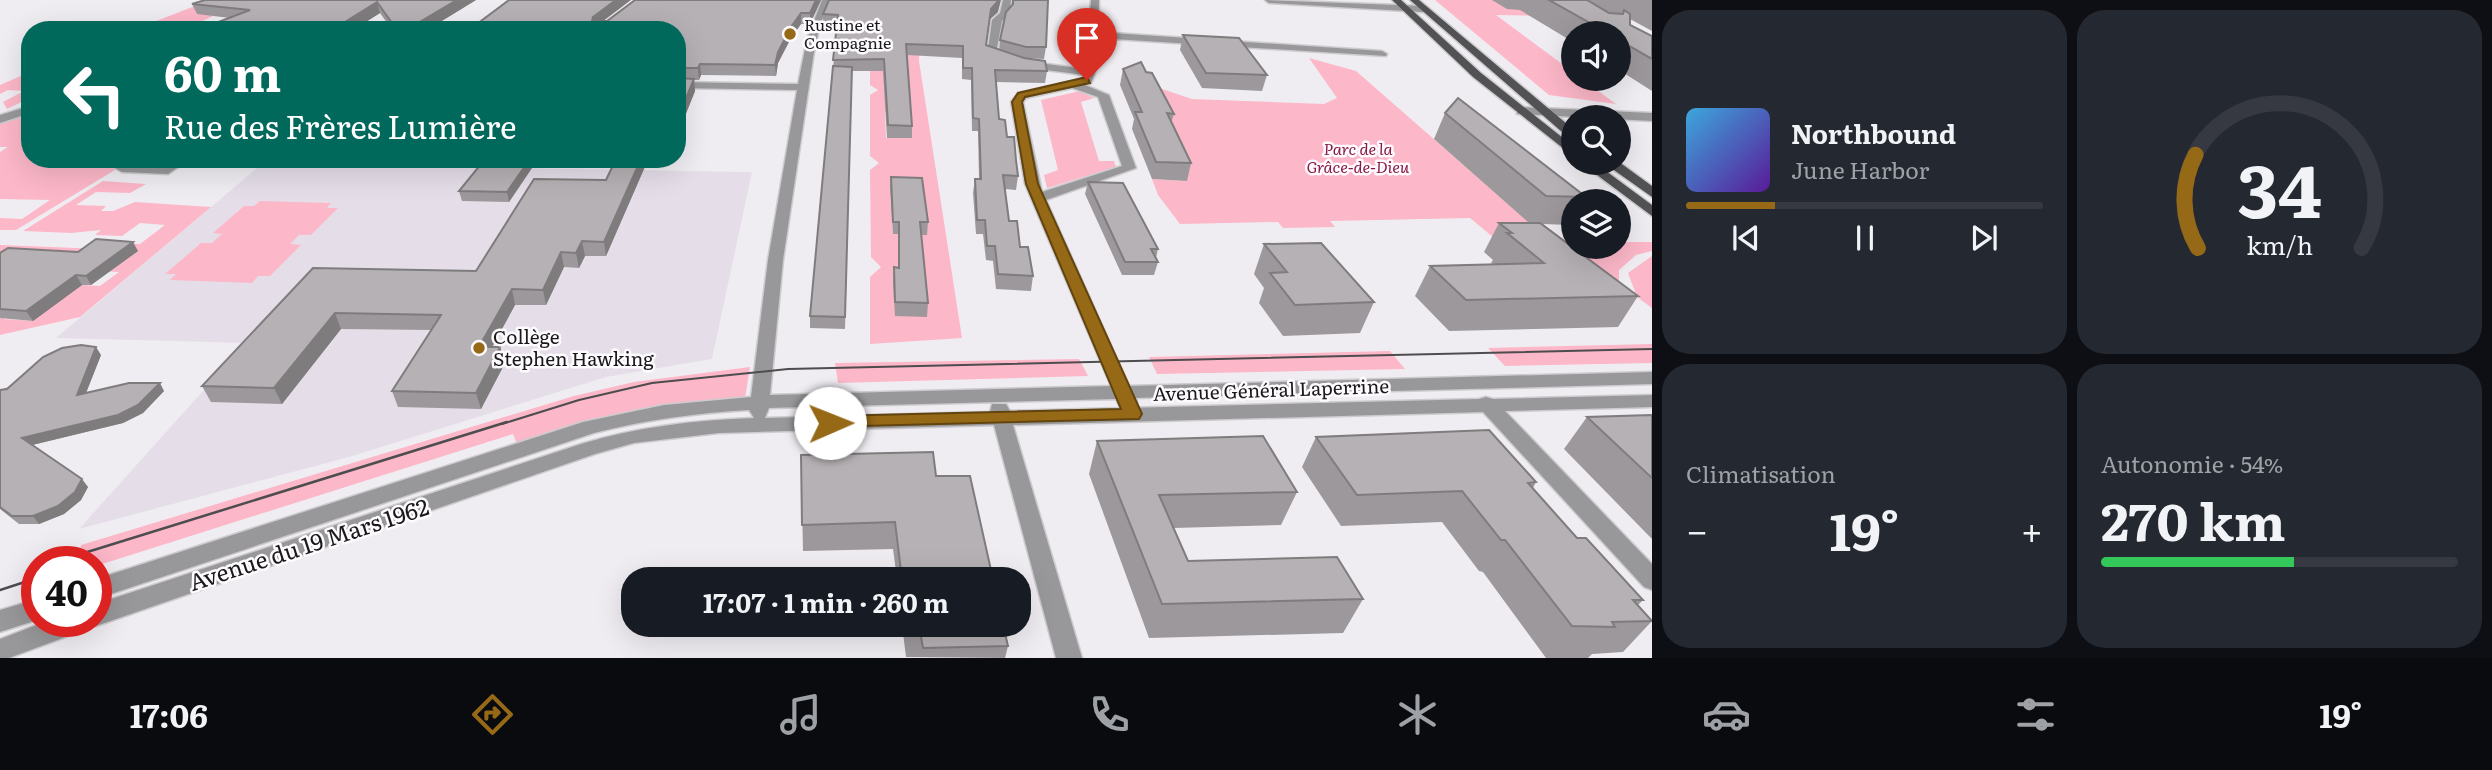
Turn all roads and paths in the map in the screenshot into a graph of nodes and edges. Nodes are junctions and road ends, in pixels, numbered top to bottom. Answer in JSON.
{"nodes":[{"id":1,"x":826,"y":0,"type":"edge"},
{"id":2,"x":1007,"y":0,"type":"edge"},
{"id":3,"x":1095,"y":0,"type":"edge"},
{"id":4,"x":1269,"y":0,"type":"edge"},
{"id":5,"x":1413,"y":0,"type":"edge"},
{"id":6,"x":1400,"y":4,"type":"edge"},
{"id":7,"x":1423,"y":9,"type":"junction"},
{"id":8,"x":1093,"y":35,"type":"junction"},
{"id":9,"x":1382,"y":54,"type":"dead end"},
{"id":10,"x":1090,"y":73,"type":"junction"},
{"id":11,"x":1072,"y":84,"type":"junction"},
{"id":12,"x":686,"y":85,"type":"edge"},
{"id":13,"x":804,"y":87,"type":"junction"},
{"id":14,"x":1521,"y":111,"type":"junction"},
{"id":15,"x":21,"y":112,"type":"edge"},
{"id":16,"x":1544,"y":112,"type":"junction"},
{"id":17,"x":1652,"y":117,"type":"edge"},
{"id":18,"x":0,"y":119,"type":"edge"},
{"id":19,"x":1561,"y":125,"type":"edge"},
{"id":20,"x":1561,"y":143,"type":"edge"},
{"id":21,"x":122,"y":168,"type":"dead end"},
{"id":22,"x":171,"y":168,"type":"edge"},
{"id":23,"x":1603,"y":175,"type":"edge"},
{"id":24,"x":1627,"y":175,"type":"edge"},
{"id":25,"x":1652,"y":193,"type":"edge"},
{"id":26,"x":1038,"y":198,"type":"junction"},
{"id":27,"x":1652,"y":212,"type":"edge"},
{"id":28,"x":1652,"y":378,"type":"edge"},
{"id":29,"x":1469,"y":385,"type":"junction"},
{"id":30,"x":1123,"y":394,"type":"junction"},
{"id":31,"x":760,"y":402,"type":"junction"},
{"id":32,"x":1650,"y":402,"type":"edge"},
{"id":33,"x":1490,"y":407,"type":"junction"},
{"id":34,"x":999,"y":408,"type":"junction"},
{"id":35,"x":1133,"y":414,"type":"junction"},
{"id":36,"x":758,"y":425,"type":"junction"},
{"id":37,"x":519,"y":461,"type":"junction"},
{"id":38,"x":1652,"y":580,"type":"edge"},
{"id":39,"x":112,"y":584,"type":"edge"},
{"id":40,"x":112,"y":610,"type":"edge"},
{"id":41,"x":21,"y":614,"type":"edge"},
{"id":42,"x":0,"y":621,"type":"edge"},
{"id":43,"x":35,"y":637,"type":"edge"},
{"id":44,"x":0,"y":650,"type":"edge"},
{"id":45,"x":1069,"y":658,"type":"edge"}],
"edges":[{"from":1,"to":13,"type":"street"},
{"from":2,"to":10,"type":"street"},
{"from":3,"to":8,"type":"street"},
{"from":4,"to":6,"type":"street"},
{"from":5,"to":7,"type":"main road"},
{"from":6,"to":7,"type":"street"},
{"from":6,"to":14,"type":"main road"},
{"from":7,"to":16,"type":"main road"},
{"from":8,"to":9,"type":"street"},
{"from":8,"to":10,"type":"street"},
{"from":10,"to":11,"type":"street"},
{"from":11,"to":26,"type":"street"},
{"from":11,"to":26,"type":"street"},
{"from":12,"to":13,"type":"street"},
{"from":13,"to":31,"type":"street"},
{"from":14,"to":16,"type":"street"},
{"from":14,"to":20,"type":"main road"},
{"from":15,"to":18,"type":"street"},
{"from":16,"to":17,"type":"street"},
{"from":16,"to":19,"type":"main road"},
{"from":21,"to":22,"type":"street"},
{"from":23,"to":27,"type":"main road"},
{"from":24,"to":25,"type":"main road"},
{"from":26,"to":30,"type":"street"},
{"from":28,"to":29,"type":"street","name":"Avenue Général Laperrine"},
{"from":29,"to":30,"type":"street","name":"Avenue Général Laperrine"},
{"from":29,"to":33,"type":"street"},
{"from":30,"to":34,"type":"street","name":"Avenue Général Laperrine"},
{"from":30,"to":35,"type":"street"},
{"from":31,"to":34,"type":"street","name":"Avenue Général Laperrine"},
{"from":31,"to":36,"type":"street"},
{"from":31,"to":37,"type":"street","name":"Avenue Général Laperrine"},
{"from":32,"to":33,"type":"street","name":"Avenue Général Laperrine"},
{"from":33,"to":35,"type":"street","name":"Avenue Général Laperrine"},
{"from":33,"to":38,"type":"street"},
{"from":34,"to":35,"type":"street","name":"Avenue Général Laperrine"},
{"from":34,"to":36,"type":"street","name":"Avenue Général Laperrine"},
{"from":34,"to":45,"type":"street"},
{"from":36,"to":37,"type":"street","name":"Avenue Général Laperrine"},
{"from":37,"to":39,"type":"street","name":"Avenue du 19 Mars 1962"},
{"from":37,"to":40,"type":"street","name":"Avenue du 19 Mars 1962"},
{"from":41,"to":42,"type":"street"},
{"from":43,"to":44,"type":"street"}]}
